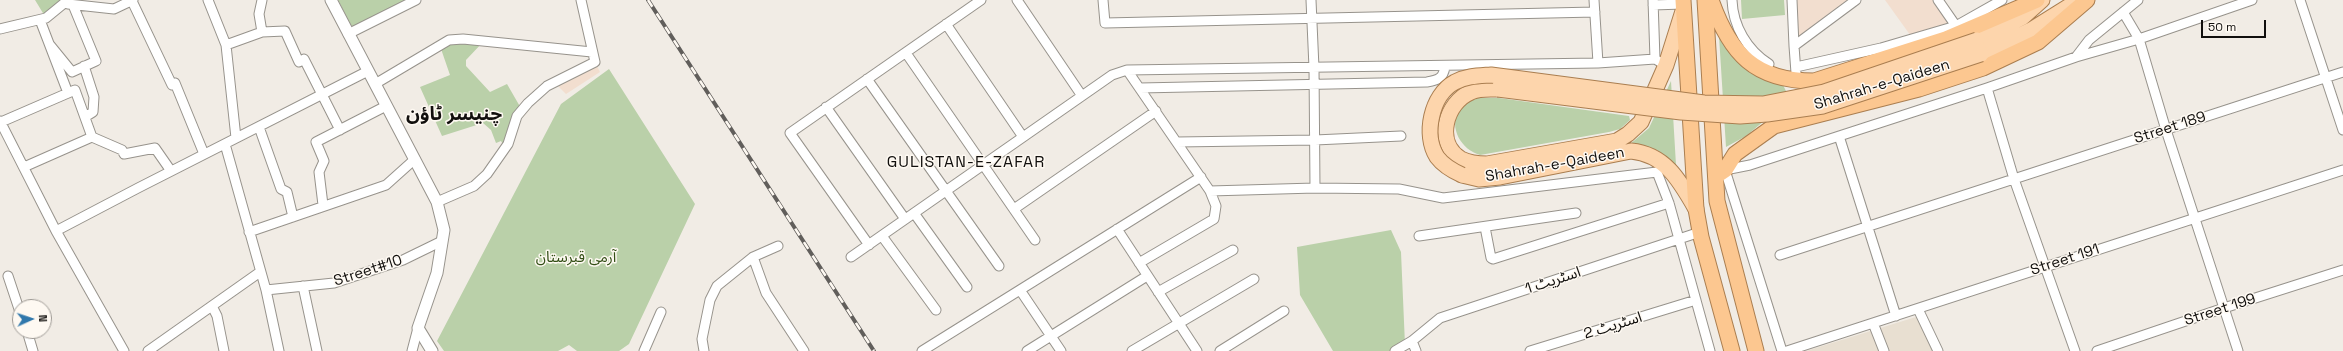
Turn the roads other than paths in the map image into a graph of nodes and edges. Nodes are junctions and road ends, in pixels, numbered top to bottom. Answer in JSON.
{"nodes":[{"id":1,"x":132,"y":0,"type":"edge"},
{"id":2,"x":208,"y":0,"type":"edge"},
{"id":3,"x":262,"y":0,"type":"edge"},
{"id":4,"x":331,"y":0,"type":"edge"},
{"id":5,"x":416,"y":0,"type":"edge"},
{"id":6,"x":581,"y":0,"type":"edge"},
{"id":7,"x":981,"y":0,"type":"edge"},
{"id":8,"x":1017,"y":0,"type":"edge"},
{"id":9,"x":1104,"y":0,"type":"edge"},
{"id":10,"x":1310,"y":0,"type":"edge"},
{"id":11,"x":1594,"y":0,"type":"edge"},
{"id":12,"x":1705,"y":0,"type":"edge"},
{"id":13,"x":1711,"y":0,"type":"edge"},
{"id":14,"x":1732,"y":0,"type":"edge"},
{"id":15,"x":1792,"y":0,"type":"edge"},
{"id":16,"x":1856,"y":0,"type":"edge"},
{"id":17,"x":1938,"y":0,"type":"edge"},
{"id":18,"x":2002,"y":0,"type":"edge"},
{"id":19,"x":2037,"y":0,"type":"edge"},
{"id":20,"x":2042,"y":0,"type":"edge"},
{"id":21,"x":2078,"y":0,"type":"edge"},
{"id":22,"x":2087,"y":0,"type":"edge"},
{"id":23,"x":2138,"y":0,"type":"edge"},
{"id":24,"x":2252,"y":0,"type":"edge"},
{"id":25,"x":2300,"y":0,"type":"edge"},
{"id":26,"x":68,"y":3,"type":"edge"},
{"id":27,"x":1653,"y":3,"type":"edge"},
{"id":28,"x":1683,"y":5,"type":"edge"},
{"id":29,"x":1595,"y":12,"type":"junction"},
{"id":30,"x":2123,"y":12,"type":"junction"},
{"id":31,"x":1311,"y":17,"type":"junction"},
{"id":32,"x":40,"y":20,"type":"junction"},
{"id":33,"x":946,"y":24,"type":"junction"},
{"id":34,"x":1956,"y":26,"type":"junction"},
{"id":35,"x":0,"y":29,"type":"edge"},
{"id":36,"x":262,"y":32,"type":"junction"},
{"id":37,"x":348,"y":34,"type":"junction"},
{"id":38,"x":2139,"y":40,"type":"junction"},
{"id":39,"x":50,"y":45,"type":"junction"},
{"id":40,"x":226,"y":45,"type":"junction"},
{"id":41,"x":1794,"y":46,"type":"junction"},
{"id":42,"x":1979,"y":47,"type":"junction"},
{"id":43,"x":592,"y":52,"type":"junction"},
{"id":44,"x":906,"y":53,"type":"junction"},
{"id":45,"x":2076,"y":56,"type":"junction"},
{"id":46,"x":1660,"y":62,"type":"junction"},
{"id":47,"x":1598,"y":63,"type":"junction"},
{"id":48,"x":1769,"y":64,"type":"dead end"},
{"id":49,"x":84,"y":66,"type":"junction"},
{"id":50,"x":1445,"y":66,"type":"junction"},
{"id":51,"x":1314,"y":68,"type":"junction"},
{"id":52,"x":1127,"y":70,"type":"junction"},
{"id":53,"x":368,"y":71,"type":"junction"},
{"id":54,"x":2343,"y":72,"type":"edge"},
{"id":55,"x":1797,"y":74,"type":"junction"},
{"id":56,"x":2326,"y":78,"type":"junction"},
{"id":57,"x":867,"y":79,"type":"junction"},
{"id":58,"x":375,"y":84,"type":"junction"},
{"id":59,"x":1314,"y":85,"type":"junction"},
{"id":60,"x":1140,"y":88,"type":"junction"},
{"id":61,"x":1987,"y":88,"type":"junction"},
{"id":62,"x":68,"y":93,"type":"junction"},
{"id":63,"x":322,"y":95,"type":"junction"},
{"id":64,"x":1082,"y":96,"type":"junction"},
{"id":65,"x":386,"y":106,"type":"junction"},
{"id":66,"x":826,"y":107,"type":"junction"},
{"id":67,"x":1156,"y":111,"type":"junction"},
{"id":68,"x":85,"y":117,"type":"junction"},
{"id":69,"x":1799,"y":119,"type":"junction"},
{"id":70,"x":0,"y":121,"type":"edge"},
{"id":71,"x":259,"y":126,"type":"junction"},
{"id":72,"x":340,"y":130,"type":"junction"},
{"id":73,"x":2166,"y":130,"type":"junction"},
{"id":74,"x":2343,"y":130,"type":"edge"},
{"id":75,"x":1401,"y":136,"type":"dead end"},
{"id":76,"x":1839,"y":136,"type":"junction"},
{"id":77,"x":92,"y":137,"type":"junction"},
{"id":78,"x":1023,"y":137,"type":"junction"},
{"id":79,"x":236,"y":138,"type":"junction"},
{"id":80,"x":1315,"y":140,"type":"junction"},
{"id":81,"x":1177,"y":142,"type":"junction"},
{"id":82,"x":225,"y":144,"type":"junction"},
{"id":83,"x":204,"y":154,"type":"junction"},
{"id":84,"x":415,"y":159,"type":"junction"},
{"id":85,"x":983,"y":165,"type":"junction"},
{"id":86,"x":24,"y":167,"type":"junction"},
{"id":87,"x":2343,"y":170,"type":"edge"},
{"id":88,"x":171,"y":171,"type":"junction"},
{"id":89,"x":1720,"y":173,"type":"junction"},
{"id":90,"x":1201,"y":177,"type":"junction"},
{"id":91,"x":2014,"y":179,"type":"junction"},
{"id":92,"x":1315,"y":188,"type":"junction"},
{"id":93,"x":946,"y":191,"type":"junction"},
{"id":94,"x":1210,"y":191,"type":"junction"},
{"id":95,"x":437,"y":202,"type":"junction"},
{"id":96,"x":1669,"y":203,"type":"junction"},
{"id":97,"x":324,"y":205,"type":"junction"},
{"id":98,"x":1014,"y":209,"type":"junction"},
{"id":99,"x":1696,"y":209,"type":"junction"},
{"id":100,"x":914,"y":213,"type":"junction"},
{"id":101,"x":1576,"y":213,"type":"dead end"},
{"id":102,"x":294,"y":217,"type":"junction"},
{"id":103,"x":2196,"y":218,"type":"junction"},
{"id":104,"x":905,"y":219,"type":"junction"},
{"id":105,"x":1485,"y":227,"type":"junction"},
{"id":106,"x":1867,"y":227,"type":"junction"},
{"id":107,"x":1117,"y":229,"type":"junction"},
{"id":108,"x":56,"y":231,"type":"junction"},
{"id":109,"x":249,"y":232,"type":"junction"},
{"id":110,"x":1700,"y":232,"type":"junction"},
{"id":111,"x":882,"y":236,"type":"junction"},
{"id":112,"x":1419,"y":236,"type":"dead end"},
{"id":113,"x":1679,"y":238,"type":"junction"},
{"id":114,"x":1035,"y":240,"type":"dead end"},
{"id":115,"x":442,"y":241,"type":"junction"},
{"id":116,"x":869,"y":245,"type":"junction"},
{"id":117,"x":778,"y":246,"type":"dead end"},
{"id":118,"x":1233,"y":250,"type":"dead end"},
{"id":119,"x":1780,"y":255,"type":"dead end"},
{"id":120,"x":752,"y":257,"type":"junction"},
{"id":121,"x":851,"y":257,"type":"dead end"},
{"id":122,"x":1139,"y":263,"type":"junction"},
{"id":123,"x":999,"y":266,"type":"dead end"},
{"id":124,"x":2045,"y":267,"type":"junction"},
{"id":125,"x":2343,"y":270,"type":"edge"},
{"id":126,"x":260,"y":272,"type":"junction"},
{"id":127,"x":8,"y":276,"type":"dead end"},
{"id":128,"x":1147,"y":276,"type":"junction"},
{"id":129,"x":1254,"y":279,"type":"dead end"},
{"id":130,"x":303,"y":286,"type":"junction"},
{"id":131,"x":968,"y":287,"type":"dead end"},
{"id":132,"x":266,"y":290,"type":"junction"},
{"id":133,"x":1020,"y":290,"type":"junction"},
{"id":134,"x":1158,"y":292,"type":"junction"},
{"id":135,"x":16,"y":299,"type":"edge"},
{"id":136,"x":1696,"y":300,"type":"junction"},
{"id":137,"x":212,"y":306,"type":"junction"},
{"id":138,"x":1918,"y":308,"type":"junction"},
{"id":139,"x":2224,"y":308,"type":"junction"},
{"id":140,"x":936,"y":310,"type":"dead end"},
{"id":141,"x":1284,"y":311,"type":"dead end"},
{"id":142,"x":661,"y":312,"type":"dead end"},
{"id":143,"x":1896,"y":316,"type":"junction"},
{"id":144,"x":1873,"y":323,"type":"junction"},
{"id":145,"x":1179,"y":325,"type":"junction"},
{"id":146,"x":418,"y":328,"type":"junction"},
{"id":147,"x":1051,"y":336,"type":"junction"},
{"id":148,"x":29,"y":339,"type":"edge"},
{"id":149,"x":1412,"y":341,"type":"junction"},
{"id":150,"x":33,"y":351,"type":"edge"},
{"id":151,"x":124,"y":351,"type":"edge"},
{"id":152,"x":148,"y":351,"type":"edge"},
{"id":153,"x":224,"y":351,"type":"edge"},
{"id":154,"x":279,"y":351,"type":"edge"},
{"id":155,"x":317,"y":351,"type":"edge"},
{"id":156,"x":412,"y":351,"type":"edge"},
{"id":157,"x":432,"y":351,"type":"edge"},
{"id":158,"x":644,"y":351,"type":"edge"},
{"id":159,"x":704,"y":351,"type":"edge"},
{"id":160,"x":804,"y":351,"type":"edge"},
{"id":161,"x":922,"y":351,"type":"edge"},
{"id":162,"x":1028,"y":351,"type":"edge"},
{"id":163,"x":1061,"y":351,"type":"edge"},
{"id":164,"x":1132,"y":351,"type":"edge"},
{"id":165,"x":1197,"y":351,"type":"edge"},
{"id":166,"x":1220,"y":351,"type":"edge"},
{"id":167,"x":1395,"y":351,"type":"edge"},
{"id":168,"x":1416,"y":351,"type":"edge"},
{"id":169,"x":1530,"y":351,"type":"edge"},
{"id":170,"x":1710,"y":351,"type":"edge"},
{"id":171,"x":1732,"y":351,"type":"edge"},
{"id":172,"x":1756,"y":351,"type":"edge"},
{"id":173,"x":1782,"y":351,"type":"edge"},
{"id":174,"x":1787,"y":351,"type":"edge"},
{"id":175,"x":1884,"y":351,"type":"edge"},
{"id":176,"x":1938,"y":351,"type":"edge"},
{"id":177,"x":2075,"y":351,"type":"edge"},
{"id":178,"x":2098,"y":351,"type":"edge"},
{"id":179,"x":2238,"y":351,"type":"edge"}],
"edges":[{"from":1,"to":26,"type":"street"},
{"from":1,"to":83,"type":"street"},
{"from":2,"to":40,"type":"street"},
{"from":3,"to":36,"type":"street"},
{"from":4,"to":37,"type":"street"},
{"from":5,"to":37,"type":"street"},
{"from":6,"to":43,"type":"street"},
{"from":7,"to":33,"type":"street"},
{"from":8,"to":64,"type":"street"},
{"from":9,"to":31,"type":"street"},
{"from":10,"to":31,"type":"street"},
{"from":11,"to":29,"type":"street"},
{"from":12,"to":89,"type":"highway"},
{"from":13,"to":55,"type":"highway"},
{"from":14,"to":48,"type":"street"},
{"from":15,"to":41,"type":"street"},
{"from":16,"to":41,"type":"street"},
{"from":17,"to":34,"type":"street"},
{"from":18,"to":34,"type":"street"},
{"from":19,"to":55,"type":"highway"},
{"from":20,"to":42,"type":"main road","name":"Shahrah-e-Qaideen"},
{"from":21,"to":42,"type":"main road","name":"Shahrah-e-Qaideen"},
{"from":22,"to":69,"type":"highway"},
{"from":23,"to":30,"type":"street"},
{"from":24,"to":38,"type":"street"},
{"from":25,"to":56,"type":"street"},
{"from":26,"to":32,"type":"street"},
{"from":26,"to":49,"type":"street"},
{"from":27,"to":28,"type":"street"},
{"from":27,"to":46,"type":"street"},
{"from":28,"to":46,"type":"main road","name":"Shahrah-e-Qaideen"},
{"from":28,"to":99,"type":"highway"},
{"from":29,"to":31,"type":"street"},
{"from":29,"to":47,"type":"street"},
{"from":30,"to":38,"type":"street"},
{"from":30,"to":45,"type":"street"},
{"from":31,"to":51,"type":"street"},
{"from":32,"to":35,"type":"street"},
{"from":32,"to":39,"type":"street"},
{"from":33,"to":44,"type":"street"},
{"from":33,"to":78,"type":"street"},
{"from":34,"to":55,"type":"street"},
{"from":36,"to":40,"type":"street"},
{"from":36,"to":63,"type":"street"},
{"from":37,"to":53,"type":"street"},
{"from":38,"to":45,"type":"street"},
{"from":38,"to":73,"type":"street"},
{"from":39,"to":49,"type":"street"},
{"from":39,"to":62,"type":"street"},
{"from":40,"to":79,"type":"street"},
{"from":41,"to":55,"type":"street"},
{"from":42,"to":46,"type":"main road","name":"Shahrah-e-Qaideen","bridge":true},
{"from":42,"to":99,"type":"main road","name":"Shahrah-e-Qaideen","bridge":true},
{"from":43,"to":58,"type":"street"},
{"from":43,"to":95,"type":"street"},
{"from":44,"to":57,"type":"street"},
{"from":44,"to":85,"type":"street"},
{"from":45,"to":61,"type":"street"},
{"from":46,"to":47,"type":"street"},
{"from":47,"to":50,"type":"street"},
{"from":49,"to":68,"type":"street"},
{"from":50,"to":51,"type":"street"},
{"from":50,"to":59,"type":"street"},
{"from":51,"to":52,"type":"street"},
{"from":51,"to":59,"type":"street"},
{"from":52,"to":60,"type":"street"},
{"from":52,"to":64,"type":"street"},
{"from":53,"to":58,"type":"street"},
{"from":53,"to":63,"type":"street"},
{"from":54,"to":56,"type":"street","name":"Street 189"},
{"from":55,"to":69,"type":"highway"},
{"from":56,"to":73,"type":"street","name":"Street 189"},
{"from":56,"to":74,"type":"street"},
{"from":57,"to":66,"type":"street"},
{"from":57,"to":93,"type":"street"},
{"from":58,"to":65,"type":"street"},
{"from":59,"to":60,"type":"street"},
{"from":59,"to":80,"type":"street"},
{"from":60,"to":67,"type":"street"},
{"from":61,"to":76,"type":"street"},
{"from":61,"to":91,"type":"street"},
{"from":62,"to":68,"type":"street"},
{"from":62,"to":70,"type":"street"},
{"from":63,"to":71,"type":"street"},
{"from":63,"to":72,"type":"street"},
{"from":64,"to":78,"type":"street"},
{"from":65,"to":72,"type":"street"},
{"from":65,"to":84,"type":"street"},
{"from":66,"to":104,"type":"street"},
{"from":66,"to":116,"type":"street"},
{"from":67,"to":81,"type":"street"},
{"from":67,"to":98,"type":"street"},
{"from":68,"to":77,"type":"street"},
{"from":69,"to":89,"type":"highway"},
{"from":70,"to":86,"type":"street"},
{"from":71,"to":79,"type":"street"},
{"from":71,"to":102,"type":"street"},
{"from":72,"to":97,"type":"street"},
{"from":73,"to":91,"type":"street","name":"Street 189"},
{"from":73,"to":103,"type":"street"},
{"from":75,"to":80,"type":"street"},
{"from":76,"to":89,"type":"street"},
{"from":76,"to":106,"type":"street"},
{"from":77,"to":86,"type":"street"},
{"from":77,"to":88,"type":"street"},
{"from":78,"to":85,"type":"street"},
{"from":79,"to":82,"type":"street"},
{"from":80,"to":81,"type":"street"},
{"from":80,"to":92,"type":"street"},
{"from":81,"to":90,"type":"street"},
{"from":82,"to":83,"type":"street"},
{"from":82,"to":109,"type":"street"},
{"from":83,"to":88,"type":"street"},
{"from":84,"to":95,"type":"street"},
{"from":84,"to":97,"type":"street"},
{"from":85,"to":93,"type":"street"},
{"from":85,"to":98,"type":"street"},
{"from":86,"to":108,"type":"street"},
{"from":87,"to":103,"type":"street","name":"Street 191"},
{"from":88,"to":108,"type":"street"},
{"from":89,"to":172,"type":"highway"},
{"from":89,"to":173,"type":"street"},
{"from":90,"to":94,"type":"street"},
{"from":90,"to":107,"type":"street"},
{"from":91,"to":106,"type":"street","name":"Street 189"},
{"from":91,"to":124,"type":"street"},
{"from":92,"to":94,"type":"street"},
{"from":92,"to":96,"type":"street"},
{"from":93,"to":100,"type":"street"},
{"from":93,"to":123,"type":"street"},
{"from":94,"to":122,"type":"street"},
{"from":95,"to":115,"type":"street"},
{"from":96,"to":105,"type":"street"},
{"from":96,"to":113,"type":"street"},
{"from":97,"to":102,"type":"street"},
{"from":98,"to":114,"type":"street"},
{"from":99,"to":110,"type":"highway"},
{"from":100,"to":104,"type":"street"},
{"from":100,"to":131,"type":"street"},
{"from":101,"to":105,"type":"street"},
{"from":102,"to":109,"type":"street"},
{"from":103,"to":124,"type":"street","name":"Street 191"},
{"from":103,"to":139,"type":"street"},
{"from":104,"to":111,"type":"street"},
{"from":105,"to":112,"type":"street"},
{"from":106,"to":119,"type":"street","name":"Street 189"},
{"from":106,"to":143,"type":"street"},
{"from":107,"to":122,"type":"street"},
{"from":107,"to":133,"type":"street"},
{"from":108,"to":151,"type":"street"},
{"from":109,"to":126,"type":"street"},
{"from":110,"to":113,"type":"street","name":"اسٹریٹ 1"},
{"from":110,"to":171,"type":"highway"},
{"from":111,"to":116,"type":"street"},
{"from":111,"to":140,"type":"street"},
{"from":113,"to":136,"type":"street"},
{"from":113,"to":149,"type":"street","name":"اسٹریٹ 1"},
{"from":115,"to":130,"type":"street","name":"Street#10"},
{"from":115,"to":146,"type":"street"},
{"from":116,"to":121,"type":"street"},
{"from":117,"to":120,"type":"street"},
{"from":118,"to":134,"type":"street"},
{"from":120,"to":159,"type":"street"},
{"from":120,"to":160,"type":"street"},
{"from":122,"to":128,"type":"street"},
{"from":124,"to":138,"type":"street","name":"Street 191"},
{"from":124,"to":177,"type":"street"},
{"from":125,"to":139,"type":"street","name":"Street 199"},
{"from":126,"to":132,"type":"street"},
{"from":126,"to":137,"type":"street"},
{"from":127,"to":135,"type":"street"},
{"from":128,"to":134,"type":"street"},
{"from":128,"to":147,"type":"street"},
{"from":129,"to":145,"type":"street"},
{"from":130,"to":132,"type":"street","name":"Street#10"},
{"from":130,"to":155,"type":"street"},
{"from":132,"to":154,"type":"street"},
{"from":133,"to":147,"type":"street"},
{"from":133,"to":161,"type":"street"},
{"from":134,"to":145,"type":"street"},
{"from":136,"to":169,"type":"street","name":"اسٹریٹ 2"},
{"from":136,"to":170,"type":"street"},
{"from":137,"to":152,"type":"street"},
{"from":137,"to":153,"type":"street"},
{"from":138,"to":143,"type":"street","name":"Street 191"},
{"from":138,"to":176,"type":"street"},
{"from":139,"to":178,"type":"street","name":"Street 199"},
{"from":139,"to":179,"type":"street"},
{"from":141,"to":166,"type":"street"},
{"from":142,"to":158,"type":"street"},
{"from":143,"to":144,"type":"street","name":"Street 191"},
{"from":144,"to":174,"type":"street","name":"Street 191"},
{"from":144,"to":175,"type":"street"},
{"from":145,"to":164,"type":"street"},
{"from":145,"to":165,"type":"street"},
{"from":146,"to":156,"type":"street"},
{"from":146,"to":157,"type":"street"},
{"from":147,"to":162,"type":"street"},
{"from":147,"to":163,"type":"street"},
{"from":148,"to":150,"type":"street"},
{"from":149,"to":167,"type":"street","name":"اسٹریٹ 1"},
{"from":149,"to":168,"type":"street"}]}
